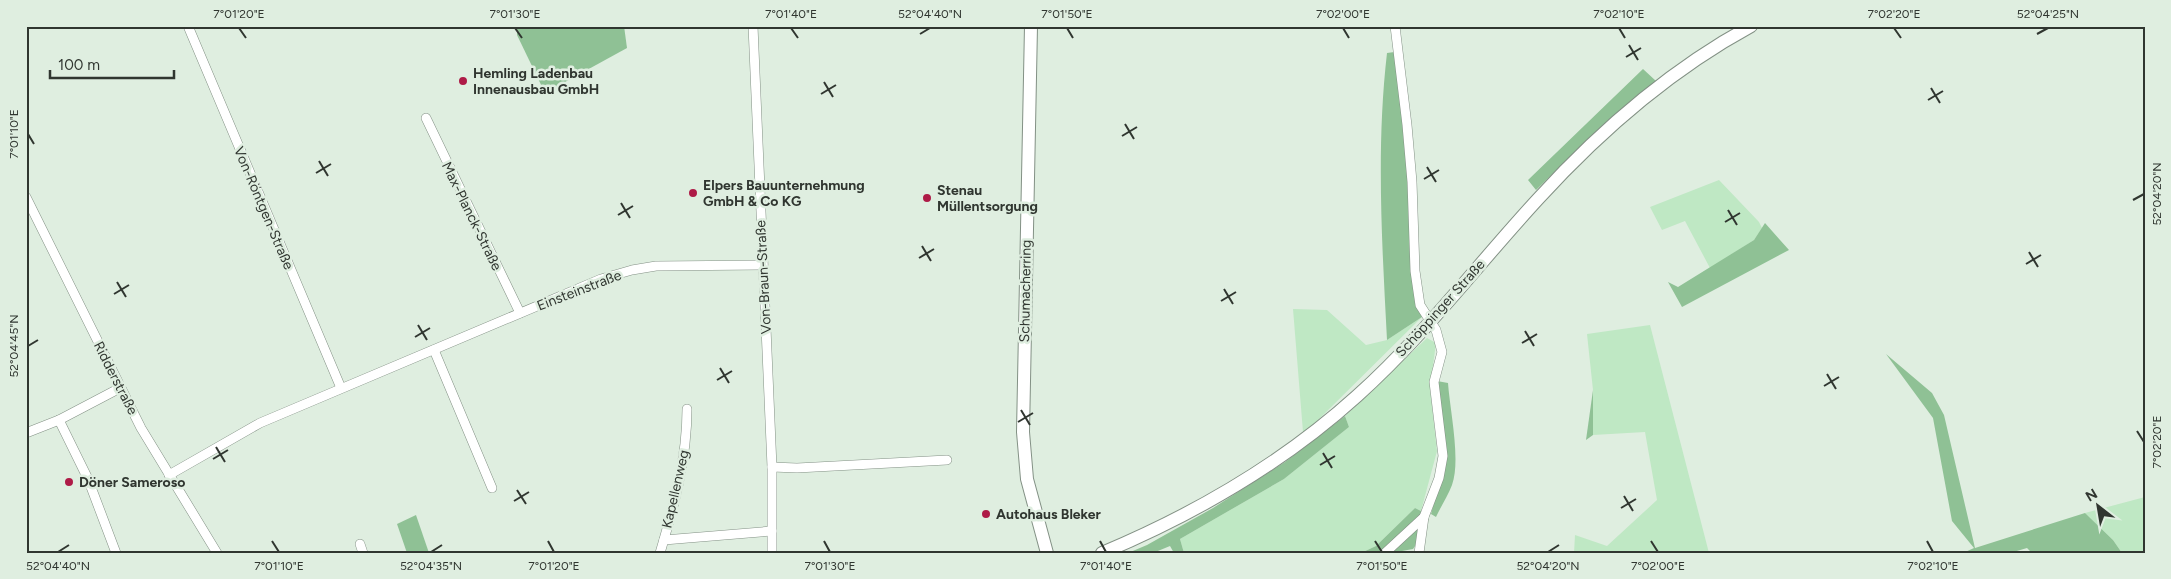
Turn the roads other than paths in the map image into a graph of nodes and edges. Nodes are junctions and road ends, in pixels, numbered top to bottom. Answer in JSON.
{"nodes":[{"id":1,"x":188,"y":26,"type":"edge"},
{"id":2,"x":753,"y":26,"type":"edge"},
{"id":3,"x":1031,"y":26,"type":"edge"},
{"id":4,"x":1395,"y":26,"type":"edge"},
{"id":5,"x":1751,"y":26,"type":"edge"},
{"id":6,"x":426,"y":118,"type":"dead end"},
{"id":7,"x":26,"y":198,"type":"edge"},
{"id":8,"x":762,"y":265,"type":"junction"},
{"id":9,"x":520,"y":314,"type":"junction"},
{"id":10,"x":1430,"y":322,"type":"junction"},
{"id":11,"x":434,"y":350,"type":"junction"},
{"id":12,"x":120,"y":388,"type":"junction"},
{"id":13,"x":341,"y":388,"type":"junction"},
{"id":14,"x":687,"y":409,"type":"dead end"},
{"id":15,"x":59,"y":420,"type":"junction"},
{"id":16,"x":26,"y":433,"type":"edge"},
{"id":17,"x":947,"y":460,"type":"dead end"},
{"id":18,"x":772,"y":467,"type":"junction"},
{"id":19,"x":169,"y":475,"type":"junction"},
{"id":20,"x":492,"y":488,"type":"dead end"},
{"id":21,"x":1424,"y":516,"type":"junction"},
{"id":22,"x":772,"y":531,"type":"junction"},
{"id":23,"x":664,"y":540,"type":"junction"},
{"id":24,"x":116,"y":553,"type":"edge"},
{"id":25,"x":217,"y":553,"type":"edge"},
{"id":26,"x":660,"y":553,"type":"edge"},
{"id":27,"x":772,"y":553,"type":"edge"},
{"id":28,"x":1047,"y":553,"type":"edge"},
{"id":29,"x":1102,"y":553,"type":"edge"},
{"id":30,"x":1384,"y":553,"type":"edge"},
{"id":31,"x":1419,"y":553,"type":"edge"}],
"edges":[{"from":1,"to":13,"type":"street","name":"Von-Röntgen-Straße"},
{"from":2,"to":8,"type":"street","name":"Von-Braun-Straße"},
{"from":3,"to":28,"type":"main road","name":"Schumacherring"},
{"from":4,"to":10,"type":"street"},
{"from":5,"to":10,"type":"main road","name":"Schöppinger Straße"},
{"from":6,"to":9,"type":"street","name":"Max-Planck-Straße"},
{"from":7,"to":12,"type":"street","name":"Ridderstraße"},
{"from":8,"to":9,"type":"street","name":"Einsteinstraße"},
{"from":8,"to":18,"type":"street","name":"Von-Braun-Straße"},
{"from":9,"to":11,"type":"street","name":"Einsteinstraße"},
{"from":10,"to":21,"type":"street"},
{"from":10,"to":29,"type":"main road","name":"Schöppinger Straße"},
{"from":11,"to":13,"type":"street","name":"Einsteinstraße"},
{"from":11,"to":20,"type":"street"},
{"from":12,"to":15,"type":"street"},
{"from":12,"to":19,"type":"street","name":"Ridderstraße"},
{"from":13,"to":19,"type":"street","name":"Einsteinstraße"},
{"from":14,"to":23,"type":"street","name":"Kapellenweg"},
{"from":15,"to":16,"type":"street"},
{"from":15,"to":24,"type":"street"},
{"from":17,"to":18,"type":"street"},
{"from":18,"to":22,"type":"street","name":"Von-Braun-Straße"},
{"from":19,"to":25,"type":"street","name":"Ridderstraße"},
{"from":21,"to":30,"type":"street"},
{"from":21,"to":31,"type":"street"},
{"from":22,"to":23,"type":"street","name":"Kapellenweg"},
{"from":22,"to":27,"type":"street","name":"Von-Braun-Straße"},
{"from":23,"to":26,"type":"street","name":"Kapellenweg"}]}
